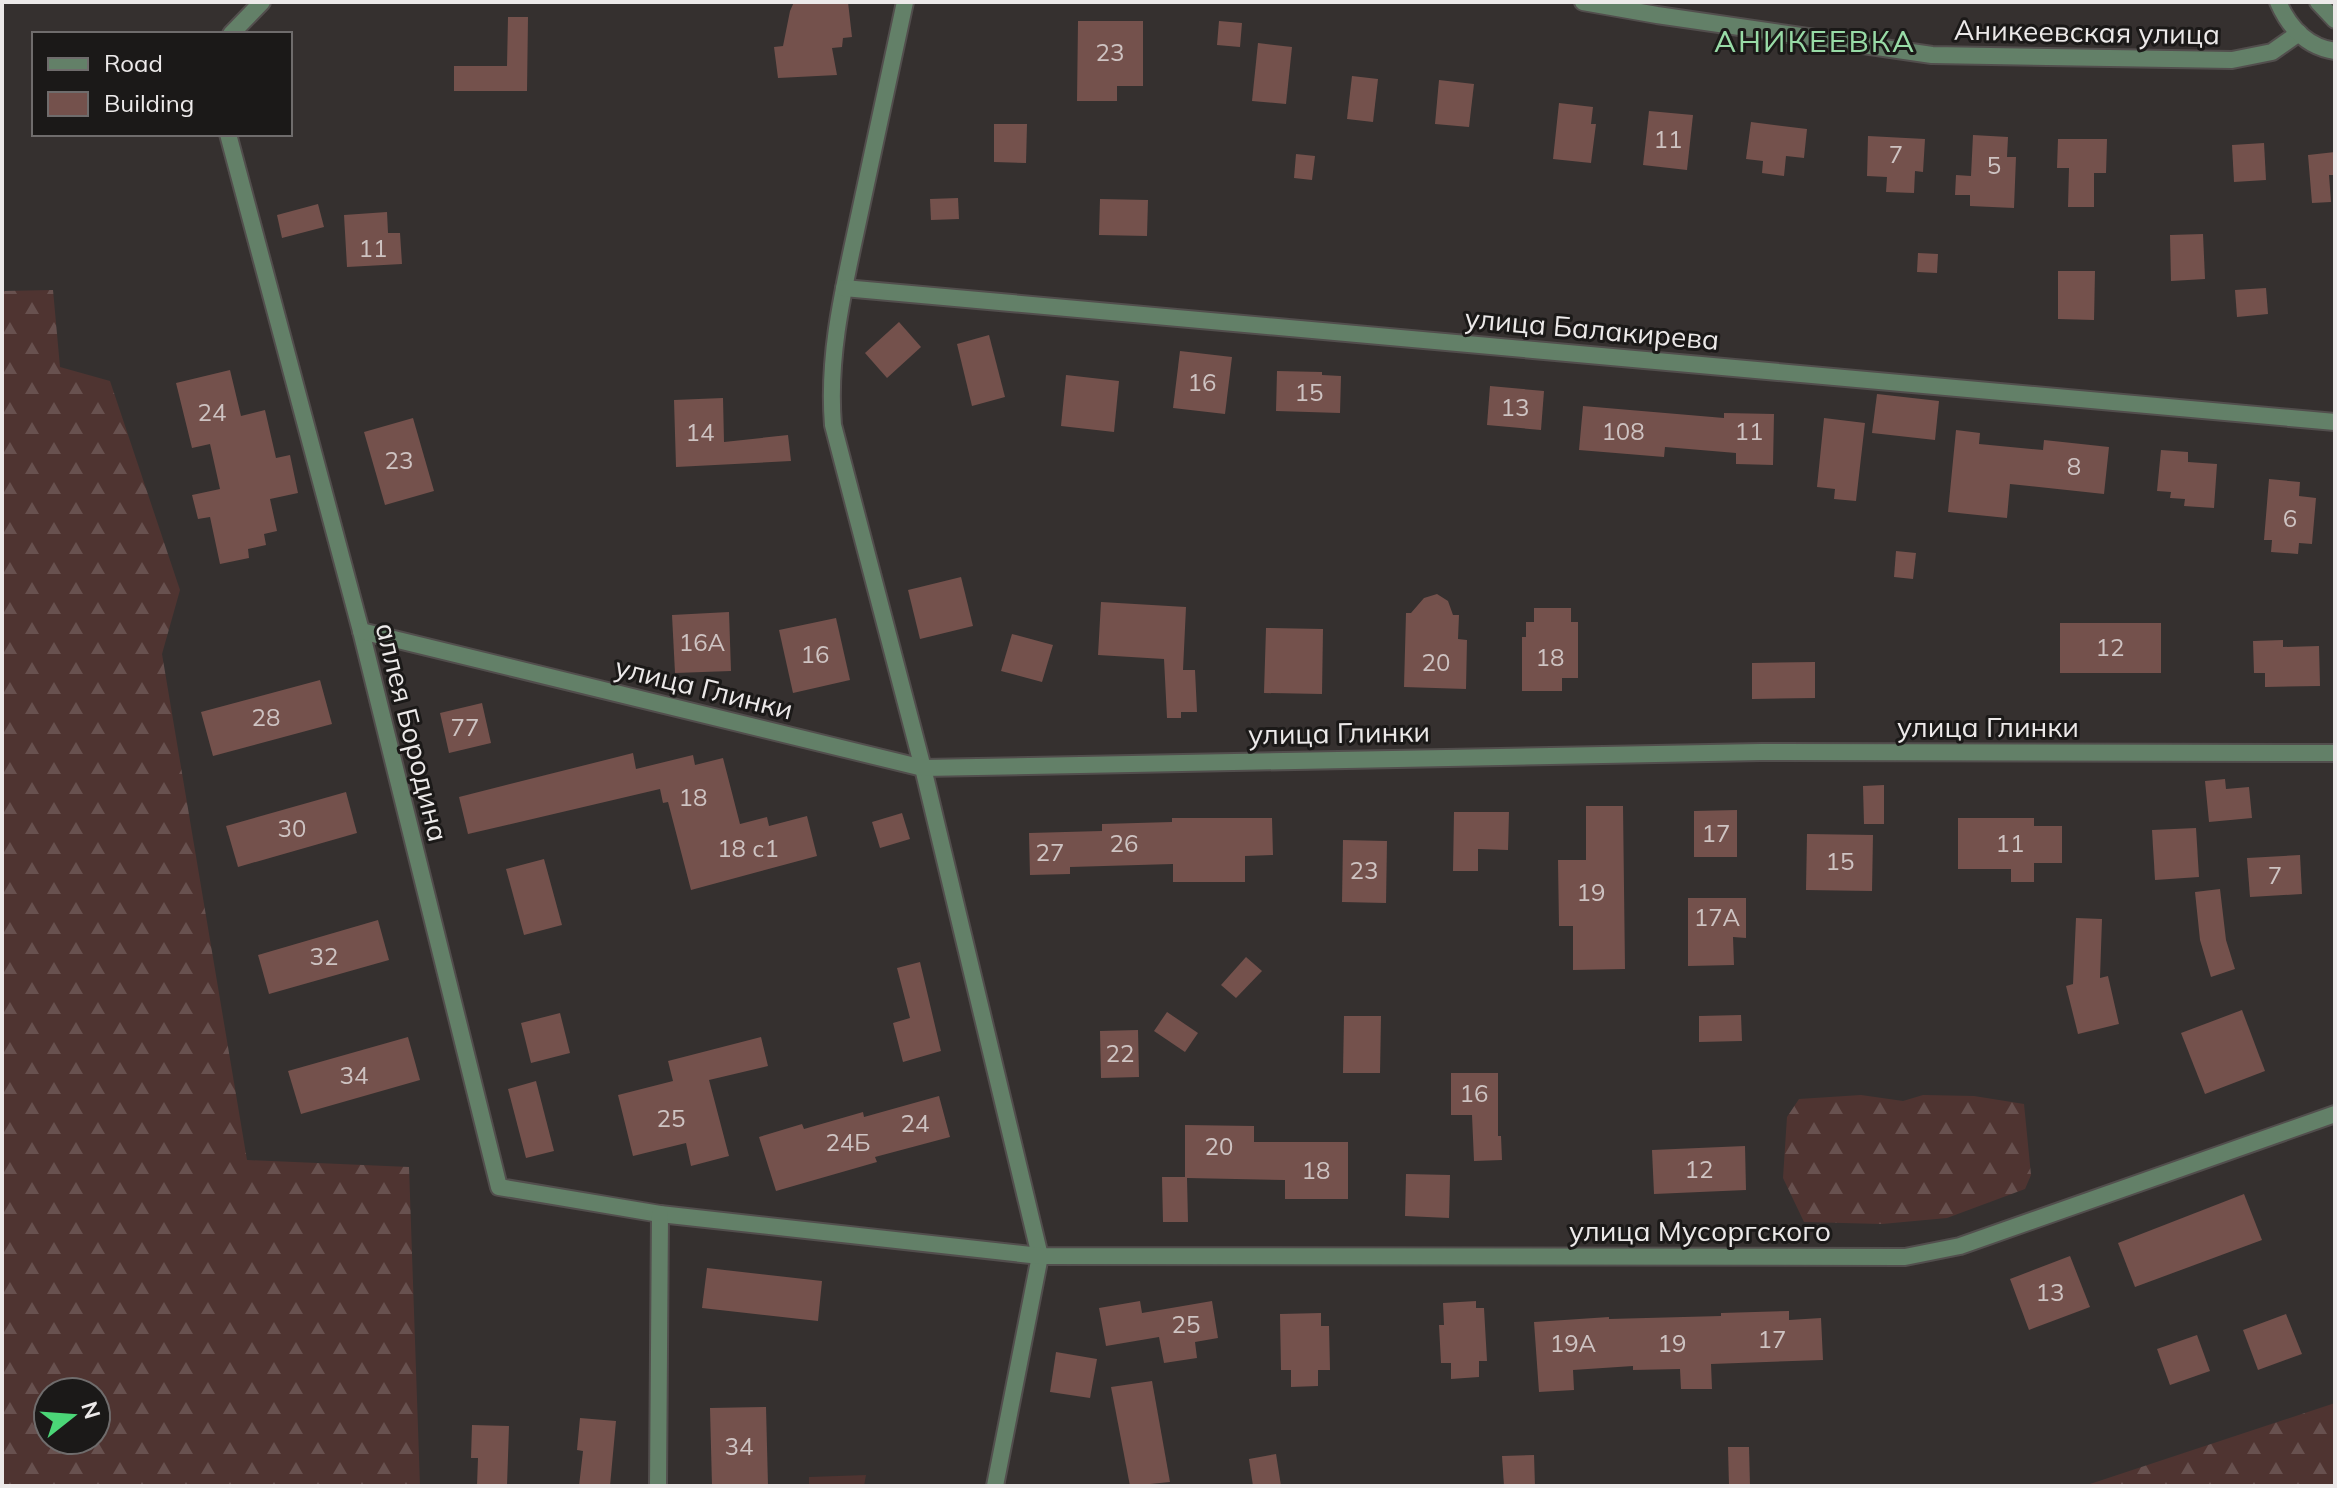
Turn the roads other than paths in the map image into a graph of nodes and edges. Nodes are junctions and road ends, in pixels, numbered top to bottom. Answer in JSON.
{"nodes":[{"id":1,"x":262,"y":2,"type":"edge"},
{"id":2,"x":905,"y":2,"type":"edge"},
{"id":3,"x":1583,"y":2,"type":"edge"},
{"id":4,"x":2278,"y":2,"type":"edge"},
{"id":5,"x":2318,"y":2,"type":"edge"},
{"id":6,"x":2335,"y":20,"type":"edge"},
{"id":7,"x":233,"y":32,"type":"edge"},
{"id":8,"x":2299,"y":33,"type":"junction"},
{"id":9,"x":2335,"y":51,"type":"edge"},
{"id":10,"x":229,"y":136,"type":"edge"},
{"id":11,"x":844,"y":288,"type":"junction"},
{"id":12,"x":2335,"y":422,"type":"edge"},
{"id":13,"x":361,"y":631,"type":"junction"},
{"id":14,"x":2335,"y":753,"type":"edge"},
{"id":15,"x":923,"y":768,"type":"junction"},
{"id":16,"x":2335,"y":1114,"type":"edge"},
{"id":17,"x":660,"y":1214,"type":"junction"},
{"id":18,"x":1040,"y":1256,"type":"junction"},
{"id":19,"x":658,"y":1486,"type":"edge"},
{"id":20,"x":995,"y":1486,"type":"edge"}],
"edges":[{"from":1,"to":7,"type":"street"},
{"from":2,"to":11,"type":"street"},
{"from":3,"to":8,"type":"street","name":"Аникеевская улица"},
{"from":4,"to":8,"type":"street"},
{"from":5,"to":6,"type":"street"},
{"from":8,"to":9,"type":"street"},
{"from":10,"to":13,"type":"street","name":"аллея Бородина"},
{"from":11,"to":12,"type":"street","name":"улица Балакирева"},
{"from":11,"to":15,"type":"street"},
{"from":13,"to":15,"type":"street","name":"улица Глинки"},
{"from":13,"to":17,"type":"street","name":"аллея Бородина"},
{"from":14,"to":15,"type":"street","name":"улица Глинки"},
{"from":15,"to":18,"type":"street"},
{"from":16,"to":18,"type":"street","name":"улица Мусоргского"},
{"from":17,"to":18,"type":"street","name":"улица Мусоргского"},
{"from":17,"to":19,"type":"street"},
{"from":18,"to":20,"type":"street"}]}
